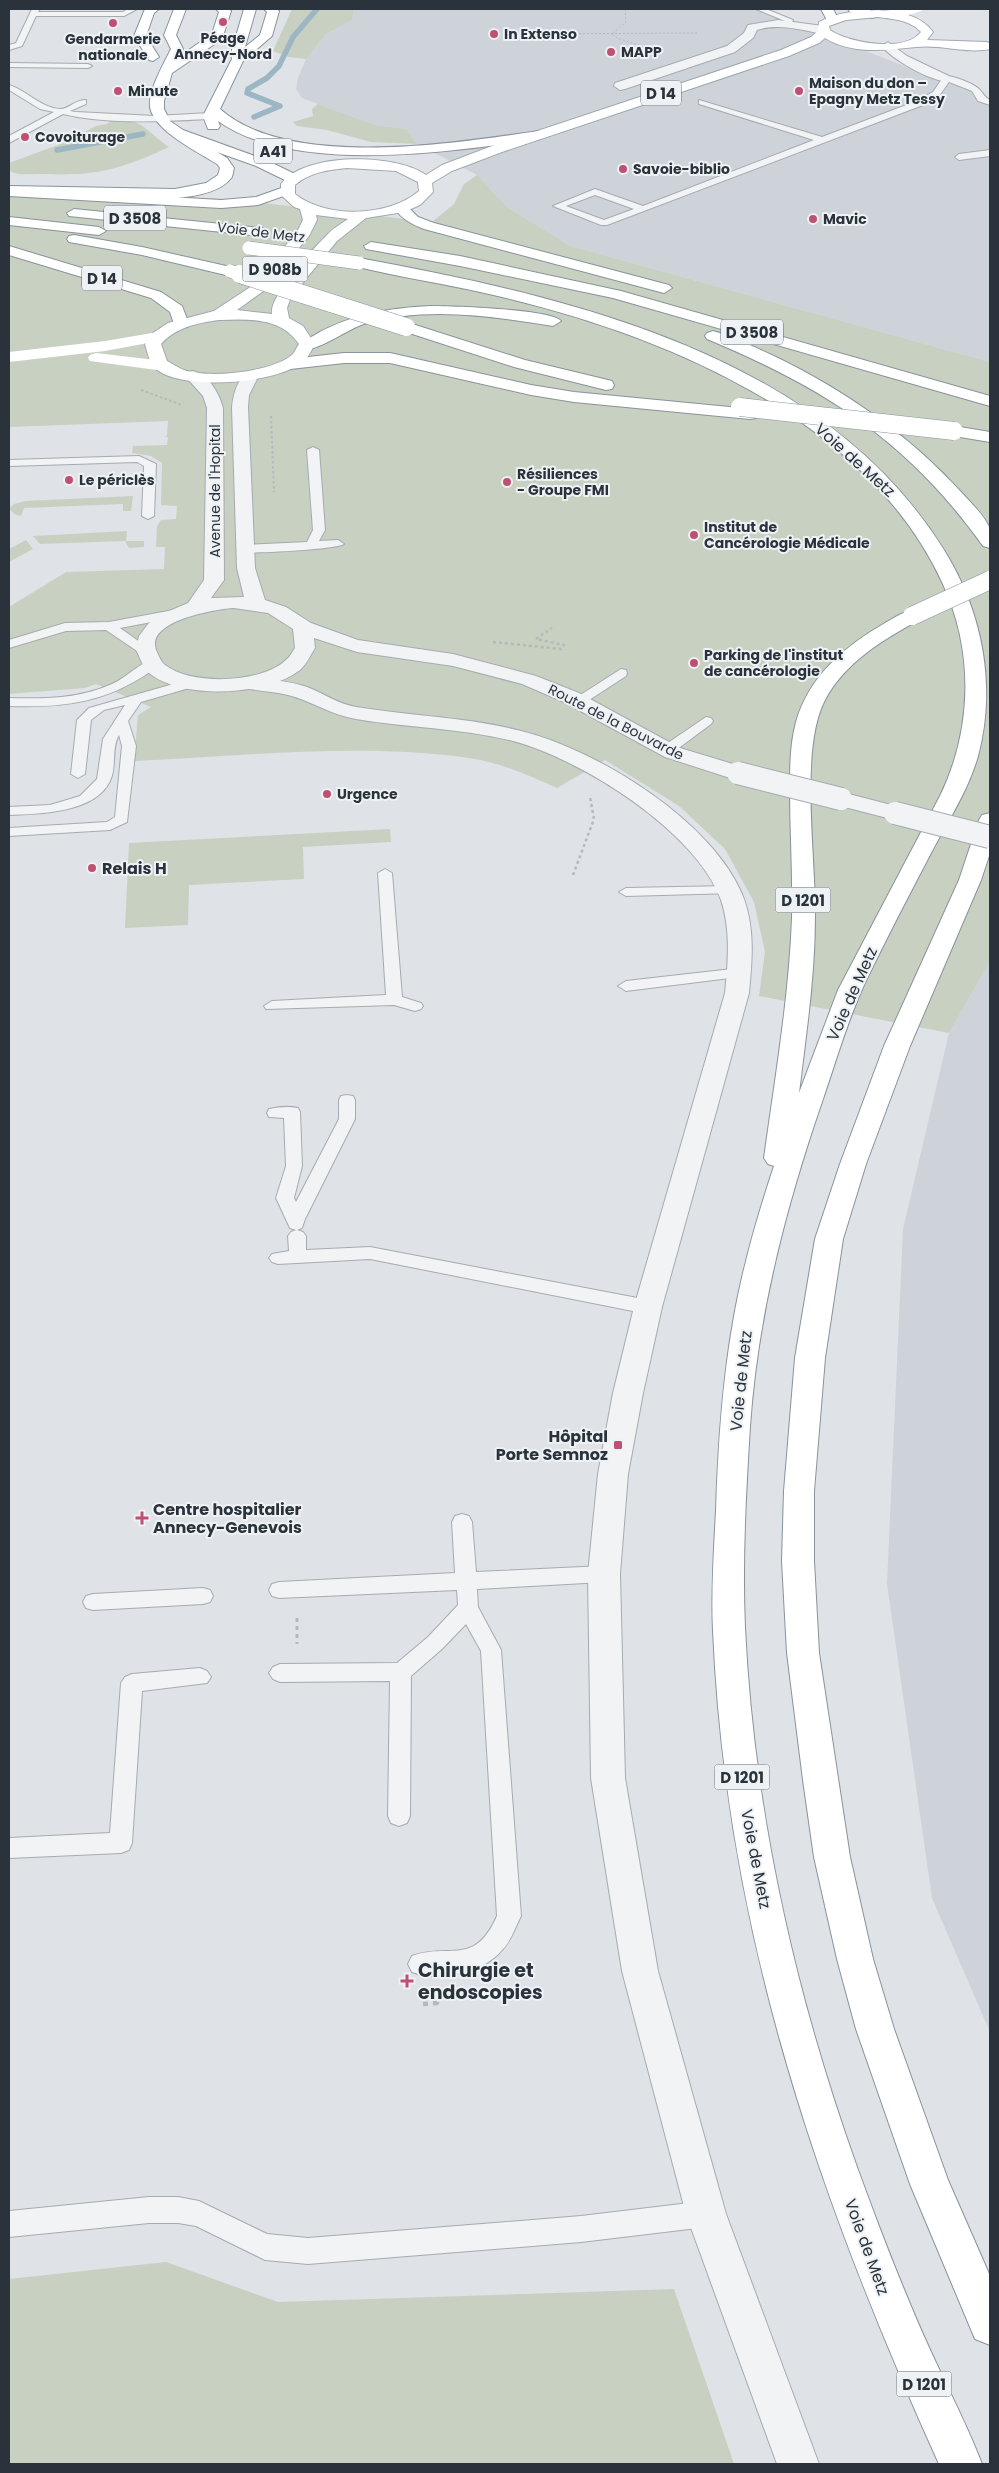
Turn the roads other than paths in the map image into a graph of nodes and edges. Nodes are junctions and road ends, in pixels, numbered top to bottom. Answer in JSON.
{"nodes":[{"id":1,"x":133,"y":9,"type":"edge"},
{"id":2,"x":180,"y":9,"type":"edge"},
{"id":3,"x":191,"y":9,"type":"edge"},
{"id":4,"x":222,"y":9,"type":"edge"},
{"id":5,"x":242,"y":9,"type":"edge"},
{"id":6,"x":250,"y":9,"type":"edge"},
{"id":7,"x":262,"y":9,"type":"edge"},
{"id":8,"x":270,"y":9,"type":"edge"},
{"id":9,"x":760,"y":9,"type":"edge"},
{"id":10,"x":854,"y":9,"type":"edge"},
{"id":11,"x":918,"y":9,"type":"edge"},
{"id":12,"x":928,"y":9,"type":"edge"},
{"id":13,"x":34,"y":11,"type":"edge"},
{"id":14,"x":876,"y":14,"type":"junction"},
{"id":15,"x":160,"y":15,"type":"edge"},
{"id":16,"x":827,"y":22,"type":"edge"},
{"id":17,"x":787,"y":25,"type":"junction"},
{"id":18,"x":923,"y":27,"type":"junction"},
{"id":19,"x":199,"y":36,"type":"dead end"},
{"id":20,"x":913,"y":43,"type":"junction"},
{"id":21,"x":855,"y":44,"type":"junction"},
{"id":22,"x":888,"y":46,"type":"junction"},
{"id":23,"x":988,"y":46,"type":"edge"},
{"id":24,"x":9,"y":48,"type":"edge"},
{"id":25,"x":177,"y":48,"type":"junction"},
{"id":26,"x":202,"y":49,"type":"junction"},
{"id":27,"x":785,"y":54,"type":"junction"},
{"id":28,"x":241,"y":55,"type":"junction"},
{"id":29,"x":153,"y":57,"type":"junction"},
{"id":30,"x":9,"y":65,"type":"edge"},
{"id":31,"x":88,"y":66,"type":"dead end"},
{"id":32,"x":166,"y":71,"type":"junction"},
{"id":33,"x":947,"y":78,"type":"junction"},
{"id":34,"x":620,"y":86,"type":"dead end"},
{"id":35,"x":9,"y":87,"type":"edge"},
{"id":36,"x":975,"y":89,"type":"junction"},
{"id":37,"x":990,"y":92,"type":"edge"},
{"id":38,"x":990,"y":97,"type":"edge"},
{"id":39,"x":83,"y":102,"type":"dead end"},
{"id":40,"x":702,"y":102,"type":"dead end"},
{"id":41,"x":990,"y":103,"type":"edge"},
{"id":42,"x":171,"y":108,"type":"dead end"},
{"id":43,"x":185,"y":108,"type":"dead end"},
{"id":44,"x":63,"y":113,"type":"junction"},
{"id":45,"x":211,"y":113,"type":"junction"},
{"id":46,"x":159,"y":114,"type":"junction"},
{"id":47,"x":178,"y":132,"type":"junction"},
{"id":48,"x":539,"y":136,"type":"junction"},
{"id":49,"x":9,"y":140,"type":"edge"},
{"id":50,"x":822,"y":140,"type":"junction"},
{"id":51,"x":497,"y":149,"type":"junction"},
{"id":52,"x":990,"y":153,"type":"edge"},
{"id":53,"x":959,"y":157,"type":"dead end"},
{"id":54,"x":347,"y":164,"type":"junction"},
{"id":55,"x":388,"y":166,"type":"junction"},
{"id":56,"x":424,"y":181,"type":"junction"},
{"id":57,"x":291,"y":185,"type":"junction"},
{"id":58,"x":9,"y":191,"type":"edge"},
{"id":59,"x":418,"y":200,"type":"junction"},
{"id":60,"x":307,"y":208,"type":"junction"},
{"id":61,"x":401,"y":208,"type":"junction"},
{"id":62,"x":643,"y":209,"type":"junction"},
{"id":63,"x":57,"y":211,"type":"dead end"},
{"id":64,"x":362,"y":214,"type":"junction"},
{"id":65,"x":9,"y":222,"type":"edge"},
{"id":66,"x":9,"y":228,"type":"edge"},
{"id":67,"x":146,"y":237,"type":"dead end"},
{"id":68,"x":230,"y":246,"type":"dead end"},
{"id":69,"x":9,"y":250,"type":"edge"},
{"id":70,"x":598,"y":269,"type":"junction"},
{"id":71,"x":510,"y":272,"type":"junction"},
{"id":72,"x":681,"y":293,"type":"dead end"},
{"id":73,"x":219,"y":316,"type":"junction"},
{"id":74,"x":281,"y":321,"type":"junction"},
{"id":75,"x":181,"y":324,"type":"junction"},
{"id":76,"x":815,"y":334,"type":"dead end"},
{"id":77,"x":158,"y":337,"type":"junction"},
{"id":78,"x":306,"y":346,"type":"junction"},
{"id":79,"x":34,"y":355,"type":"junction"},
{"id":80,"x":9,"y":357,"type":"edge"},
{"id":81,"x":290,"y":364,"type":"junction"},
{"id":82,"x":164,"y":366,"type":"junction"},
{"id":83,"x":193,"y":376,"type":"junction"},
{"id":84,"x":250,"y":376,"type":"junction"},
{"id":85,"x":990,"y":389,"type":"edge"},
{"id":86,"x":763,"y":391,"type":"junction"},
{"id":87,"x":990,"y":401,"type":"edge"},
{"id":88,"x":745,"y":411,"type":"junction"},
{"id":89,"x":990,"y":437,"type":"edge"},
{"id":90,"x":313,"y":450,"type":"dead end"},
{"id":91,"x":9,"y":463,"type":"edge"},
{"id":92,"x":148,"y":516,"type":"dead end"},
{"id":93,"x":990,"y":542,"type":"edge"},
{"id":94,"x":338,"y":544,"type":"dead end"},
{"id":95,"x":311,"y":546,"type":"junction"},
{"id":96,"x":246,"y":549,"type":"junction"},
{"id":97,"x":990,"y":580,"type":"edge"},
{"id":98,"x":256,"y":604,"type":"junction"},
{"id":99,"x":187,"y":610,"type":"junction"},
{"id":100,"x":110,"y":626,"type":"junction"},
{"id":101,"x":302,"y":626,"type":"junction"},
{"id":102,"x":9,"y":644,"type":"edge"},
{"id":103,"x":356,"y":646,"type":"junction"},
{"id":104,"x":149,"y":658,"type":"junction"},
{"id":105,"x":299,"y":660,"type":"junction"},
{"id":106,"x":621,"y":673,"type":"dead end"},
{"id":107,"x":191,"y":683,"type":"junction"},
{"id":108,"x":247,"y":683,"type":"junction"},
{"id":109,"x":302,"y":692,"type":"junction"},
{"id":110,"x":136,"y":699,"type":"junction"},
{"id":111,"x":578,"y":701,"type":"junction"},
{"id":112,"x":9,"y":702,"type":"edge"},
{"id":113,"x":39,"y":703,"type":"junction"},
{"id":114,"x":9,"y":710,"type":"edge"},
{"id":115,"x":121,"y":720,"type":"junction"},
{"id":116,"x":706,"y":721,"type":"dead end"},
{"id":117,"x":667,"y":750,"type":"junction"},
{"id":118,"x":78,"y":774,"type":"dead end"},
{"id":119,"x":9,"y":811,"type":"edge"},
{"id":120,"x":990,"y":820,"type":"edge"},
{"id":121,"x":9,"y":832,"type":"edge"},
{"id":122,"x":990,"y":837,"type":"edge"},
{"id":123,"x":990,"y":846,"type":"edge"},
{"id":124,"x":385,"y":873,"type":"dead end"},
{"id":125,"x":970,"y":880,"type":"junction"},
{"id":126,"x":729,"y":890,"type":"junction"},
{"id":127,"x":626,"y":892,"type":"dead end"},
{"id":128,"x":741,"y":973,"type":"junction"},
{"id":129,"x":626,"y":986,"type":"dead end"},
{"id":130,"x":394,"y":1000,"type":"junction"},
{"id":131,"x":272,"y":1006,"type":"dead end"},
{"id":132,"x":415,"y":1006,"type":"dead end"},
{"id":133,"x":347,"y":1100,"type":"dead end"},
{"id":134,"x":275,"y":1113,"type":"dead end"},
{"id":135,"x":296,"y":1226,"type":"junction"},
{"id":136,"x":767,"y":1232,"type":"junction"},
{"id":137,"x":298,"y":1257,"type":"junction"},
{"id":138,"x":278,"y":1258,"type":"dead end"},
{"id":139,"x":648,"y":1307,"type":"junction"},
{"id":140,"x":462,"y":1522,"type":"dead end"},
{"id":141,"x":604,"y":1574,"type":"junction"},
{"id":142,"x":467,"y":1581,"type":"junction"},
{"id":143,"x":288,"y":1590,"type":"road end"},
{"id":144,"x":203,"y":1596,"type":"dead end"},
{"id":145,"x":93,"y":1602,"type":"dead end"},
{"id":146,"x":468,"y":1608,"type":"junction"},
{"id":147,"x":401,"y":1672,"type":"junction"},
{"id":148,"x":288,"y":1673,"type":"road end"},
{"id":149,"x":200,"y":1678,"type":"dead end"},
{"id":150,"x":399,"y":1816,"type":"dead end"},
{"id":151,"x":9,"y":1848,"type":"edge"},
{"id":152,"x":420,"y":1964,"type":"dead end"},
{"id":153,"x":706,"y":2214,"type":"junction"},
{"id":154,"x":9,"y":2224,"type":"edge"},
{"id":155,"x":990,"y":2324,"type":"edge"},
{"id":156,"x":798,"y":2464,"type":"edge"},
{"id":157,"x":960,"y":2464,"type":"edge"}],
"edges":[{"from":1,"to":13,"type":"lane"},
{"from":2,"to":25,"type":"main road"},
{"from":3,"to":25,"type":"main road"},
{"from":4,"to":26,"type":"main road"},
{"from":5,"to":28,"type":"main road"},
{"from":6,"to":28,"type":"main road"},
{"from":7,"to":28,"type":"main road"},
{"from":8,"to":28,"type":"main road"},
{"from":9,"to":17,"type":"lane"},
{"from":10,"to":14,"type":"main road"},
{"from":11,"to":14,"type":"main road"},
{"from":12,"to":18,"type":"main road"},
{"from":13,"to":24,"type":"lane"},
{"from":14,"to":16,"type":"main road"},
{"from":14,"to":18,"type":"main road"},
{"from":15,"to":29,"type":"main road"},
{"from":15,"to":29,"type":"main road"},
{"from":16,"to":17,"type":"street"},
{"from":16,"to":21,"type":"main road"},
{"from":16,"to":27,"type":"main road","number":"D 14"},
{"from":17,"to":34,"type":"street"},
{"from":18,"to":20,"type":"main road"},
{"from":18,"to":23,"type":"main road"},
{"from":19,"to":26,"type":"main road"},
{"from":20,"to":22,"type":"main road"},
{"from":20,"to":23,"type":"main road"},
{"from":21,"to":22,"type":"main road"},
{"from":21,"to":27,"type":"main road","number":"D 14"},
{"from":22,"to":33,"type":"street"},
{"from":25,"to":32,"type":"main road"},
{"from":26,"to":32,"type":"main road"},
{"from":27,"to":48,"type":"main road","number":"D 14"},
{"from":28,"to":45,"type":"main road"},
{"from":29,"to":32,"type":"main road"},
{"from":30,"to":31,"type":"lane"},
{"from":32,"to":46,"type":"main road"},
{"from":33,"to":36,"type":"lane"},
{"from":33,"to":50,"type":"lane"},
{"from":35,"to":44,"type":"lane"},
{"from":36,"to":37,"type":"lane"},
{"from":36,"to":38,"type":"lane"},
{"from":36,"to":41,"type":"lane"},
{"from":39,"to":44,"type":"lane"},
{"from":40,"to":50,"type":"lane"},
{"from":42,"to":46,"type":"lane"},
{"from":43,"to":45,"type":"lane"},
{"from":44,"to":46,"type":"lane"},
{"from":44,"to":49,"type":"lane"},
{"from":45,"to":46,"type":"lane"},
{"from":45,"to":48,"type":"main road"},
{"from":45,"to":54,"type":"main road","number":"A41"},
{"from":46,"to":47,"type":"main road"},
{"from":47,"to":57,"type":"main road"},
{"from":47,"to":58,"type":"main road"},
{"from":48,"to":51,"type":"main road","number":"D 14"},
{"from":50,"to":62,"type":"lane"},
{"from":51,"to":55,"type":"main road","number":"D 14"},
{"from":51,"to":56,"type":"main road","number":"D 14"},
{"from":52,"to":53,"type":"lane"},
{"from":54,"to":55,"type":"main road"},
{"from":54,"to":57,"type":"main road"},
{"from":55,"to":56,"type":"main road"},
{"from":56,"to":59,"type":"main road"},
{"from":57,"to":58,"type":"main road"},
{"from":57,"to":60,"type":"main road"},
{"from":59,"to":61,"type":"main road"},
{"from":59,"to":70,"type":"main road"},
{"from":60,"to":64,"type":"main road"},
{"from":60,"to":73,"type":"main road","number":"D 908b"},
{"from":61,"to":64,"type":"main road"},
{"from":61,"to":70,"type":"main road"},
{"from":62,"to":62,"type":"lane"},
{"from":63,"to":71,"type":"main road","name":"Voie de Metz","number":"D 3508"},
{"from":64,"to":74,"type":"main road","number":"D 908b"},
{"from":65,"to":67,"type":"main road"},
{"from":66,"to":88,"type":"main road","bridge":true},
{"from":68,"to":86,"type":"main road","bridge":true},
{"from":69,"to":75,"type":"main road","number":"D 14"},
{"from":70,"to":72,"type":"main road"},
{"from":71,"to":87,"type":"main road","number":"D 3508"},
{"from":71,"to":93,"type":"main road"},
{"from":73,"to":74,"type":"main road"},
{"from":73,"to":75,"type":"main road"},
{"from":74,"to":78,"type":"main road"},
{"from":75,"to":77,"type":"main road"},
{"from":76,"to":85,"type":"main road"},
{"from":77,"to":79,"type":"main road"},
{"from":77,"to":82,"type":"main road"},
{"from":78,"to":81,"type":"main road"},
{"from":78,"to":86,"type":"main road"},
{"from":79,"to":80,"type":"main road"},
{"from":79,"to":82,"type":"main road"},
{"from":81,"to":84,"type":"main road"},
{"from":81,"to":88,"type":"main road"},
{"from":82,"to":83,"type":"main road"},
{"from":83,"to":84,"type":"main road"},
{"from":83,"to":99,"type":"street","name":"Avenue de l'Hopital"},
{"from":84,"to":96,"type":"street","name":"Avenue de l'Hopital"},
{"from":86,"to":136,"type":"main road","name":"Voie de Metz"},
{"from":88,"to":89,"type":"main road","bridge":true},
{"from":90,"to":95,"type":"lane"},
{"from":91,"to":92,"type":"lane"},
{"from":94,"to":95,"type":"lane"},
{"from":95,"to":96,"type":"lane"},
{"from":96,"to":98,"type":"street","name":"Avenue de l'Hopital"},
{"from":97,"to":136,"type":"main road","number":"D 1201","bridge":true},
{"from":98,"to":99,"type":"street","name":"Route de la Bouvarde"},
{"from":98,"to":101,"type":"street","name":"Route de la Bouvarde"},
{"from":99,"to":100,"type":"lane"},
{"from":99,"to":104,"type":"street"},
{"from":100,"to":102,"type":"lane"},
{"from":100,"to":104,"type":"lane"},
{"from":101,"to":103,"type":"street","name":"Route de la Bouvarde"},
{"from":101,"to":105,"type":"street"},
{"from":103,"to":105,"type":"street","name":"Route de la Bouvarde"},
{"from":103,"to":111,"type":"street","name":"Route de la Bouvarde"},
{"from":104,"to":107,"type":"street"},
{"from":104,"to":113,"type":"lane"},
{"from":105,"to":108,"type":"street","name":"Route de la Bouvarde"},
{"from":105,"to":109,"type":"street"},
{"from":106,"to":111,"type":"lane"},
{"from":107,"to":108,"type":"street"},
{"from":107,"to":110,"type":"lane"},
{"from":108,"to":109,"type":"street"},
{"from":109,"to":126,"type":"street"},
{"from":110,"to":115,"type":"lane"},
{"from":110,"to":118,"type":"lane"},
{"from":111,"to":117,"type":"street","name":"Route de la Bouvarde"},
{"from":112,"to":113,"type":"lane"},
{"from":113,"to":114,"type":"lane"},
{"from":115,"to":119,"type":"lane"},
{"from":115,"to":121,"type":"lane"},
{"from":116,"to":117,"type":"lane"},
{"from":117,"to":122,"type":"street","name":"Route de la Bouvarde","bridge":true},
{"from":120,"to":125,"type":"main road"},
{"from":123,"to":125,"type":"main road"},
{"from":124,"to":130,"type":"lane"},
{"from":125,"to":155,"type":"main road"},
{"from":126,"to":127,"type":"lane"},
{"from":126,"to":128,"type":"street"},
{"from":128,"to":129,"type":"lane"},
{"from":128,"to":139,"type":"street"},
{"from":130,"to":131,"type":"lane"},
{"from":130,"to":132,"type":"lane"},
{"from":133,"to":135,"type":"lane"},
{"from":134,"to":135,"type":"lane"},
{"from":135,"to":137,"type":"lane"},
{"from":136,"to":157,"type":"main road","name":"Voie de Metz","number":"D 1201"},
{"from":137,"to":138,"type":"lane"},
{"from":137,"to":139,"type":"lane"},
{"from":139,"to":141,"type":"street"},
{"from":140,"to":142,"type":"lane"},
{"from":141,"to":142,"type":"lane"},
{"from":141,"to":153,"type":"street"},
{"from":142,"to":143,"type":"lane"},
{"from":142,"to":146,"type":"lane"},
{"from":144,"to":145,"type":"lane"},
{"from":146,"to":147,"type":"lane"},
{"from":146,"to":152,"type":"lane"},
{"from":147,"to":148,"type":"lane"},
{"from":147,"to":150,"type":"lane"},
{"from":149,"to":151,"type":"lane"},
{"from":153,"to":154,"type":"lane"},
{"from":153,"to":156,"type":"street"}]}
